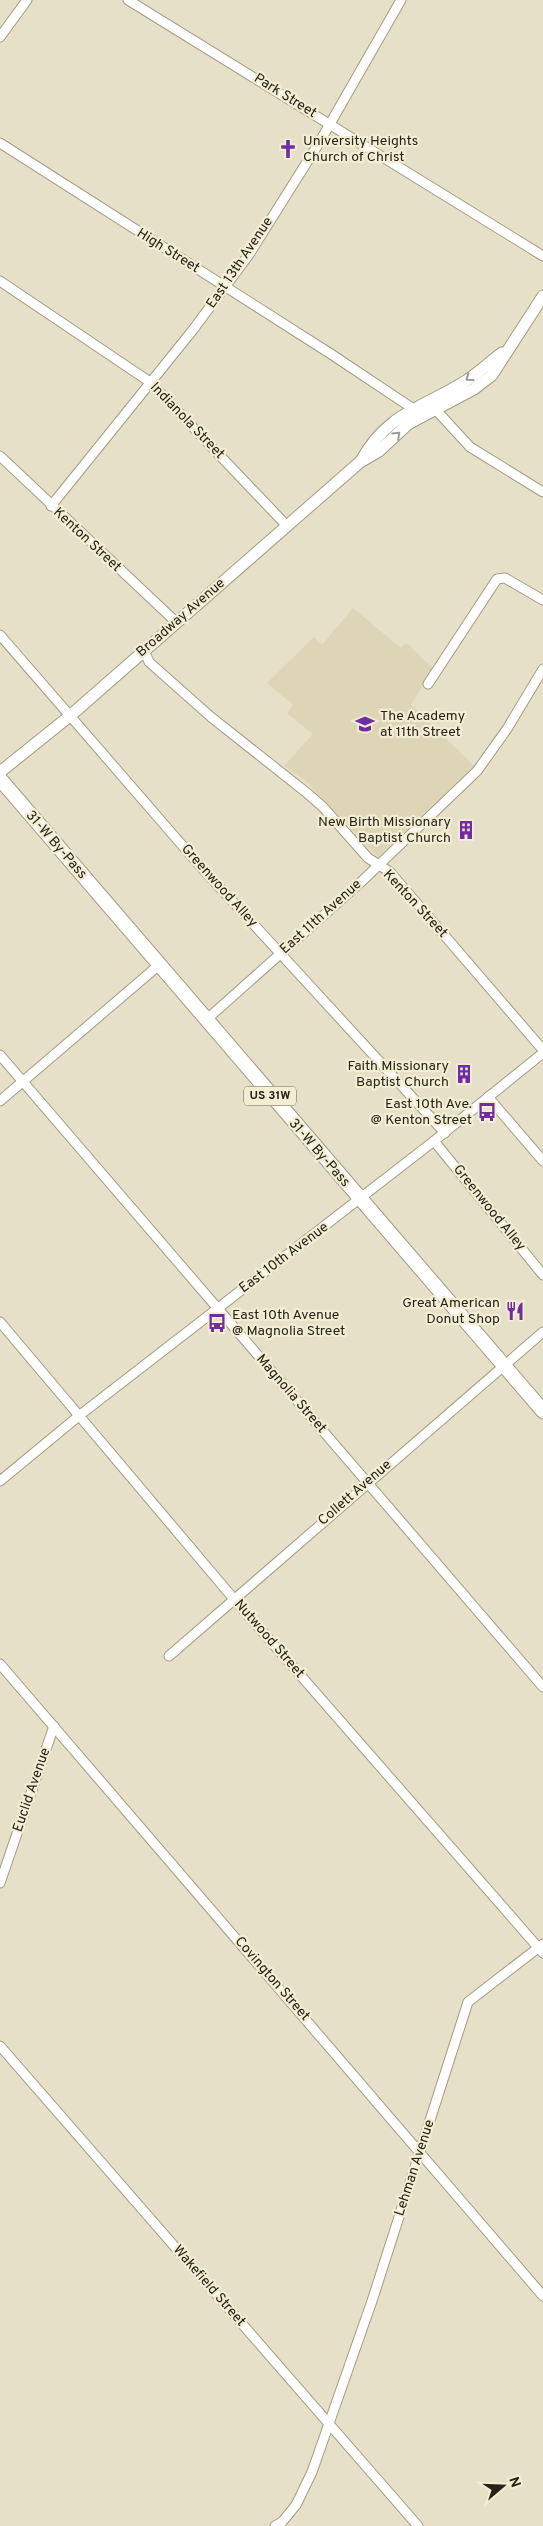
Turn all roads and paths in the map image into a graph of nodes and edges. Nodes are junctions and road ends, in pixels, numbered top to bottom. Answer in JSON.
{"nodes":[{"id":1,"x":28,"y":0,"type":"edge"},
{"id":2,"x":128,"y":0,"type":"edge"},
{"id":3,"x":401,"y":0,"type":"edge"},
{"id":4,"x":0,"y":37,"type":"edge"},
{"id":5,"x":329,"y":124,"type":"junction"},
{"id":6,"x":0,"y":143,"type":"edge"},
{"id":7,"x":543,"y":256,"type":"edge"},
{"id":8,"x":0,"y":281,"type":"edge"},
{"id":9,"x":225,"y":287,"type":"junction"},
{"id":10,"x":543,"y":296,"type":"edge"},
{"id":11,"x":508,"y":349,"type":"junction"},
{"id":12,"x":150,"y":382,"type":"junction"},
{"id":13,"x":412,"y":408,"type":"junction"},
{"id":14,"x":436,"y":410,"type":"junction"},
{"id":15,"x":0,"y":456,"type":"edge"},
{"id":16,"x":360,"y":462,"type":"junction"},
{"id":17,"x":543,"y":492,"type":"edge"},
{"id":18,"x":51,"y":506,"type":"junction"},
{"id":19,"x":287,"y":526,"type":"junction"},
{"id":20,"x":543,"y":600,"type":"edge"},
{"id":21,"x":176,"y":622,"type":"junction"},
{"id":22,"x":0,"y":634,"type":"edge"},
{"id":23,"x":144,"y":650,"type":"junction"},
{"id":24,"x":543,"y":669,"type":"edge"},
{"id":25,"x":428,"y":684,"type":"dead end"},
{"id":26,"x":71,"y":715,"type":"junction"},
{"id":27,"x":0,"y":772,"type":"edge"},
{"id":28,"x":0,"y":779,"type":"edge"},
{"id":29,"x":378,"y":865,"type":"junction"},
{"id":30,"x":281,"y":953,"type":"junction"},
{"id":31,"x":160,"y":965,"type":"junction"},
{"id":32,"x":206,"y":1020,"type":"junction"},
{"id":33,"x":543,"y":1051,"type":"edge"},
{"id":34,"x":0,"y":1055,"type":"edge"},
{"id":35,"x":23,"y":1081,"type":"junction"},
{"id":36,"x":488,"y":1097,"type":"junction"},
{"id":37,"x":0,"y":1101,"type":"edge"},
{"id":38,"x":445,"y":1133,"type":"junction"},
{"id":39,"x":434,"y":1141,"type":"junction"},
{"id":40,"x":543,"y":1161,"type":"edge"},
{"id":41,"x":360,"y":1200,"type":"junction"},
{"id":42,"x":543,"y":1275,"type":"edge"},
{"id":43,"x":217,"y":1309,"type":"junction"},
{"id":44,"x":0,"y":1322,"type":"edge"},
{"id":45,"x":543,"y":1332,"type":"edge"},
{"id":46,"x":504,"y":1365,"type":"junction"},
{"id":47,"x":543,"y":1411,"type":"edge"},
{"id":48,"x":80,"y":1415,"type":"junction"},
{"id":49,"x":0,"y":1480,"type":"edge"},
{"id":50,"x":368,"y":1482,"type":"junction"},
{"id":51,"x":233,"y":1598,"type":"junction"},
{"id":52,"x":169,"y":1656,"type":"dead end"},
{"id":53,"x":0,"y":1664,"type":"edge"},
{"id":54,"x":543,"y":1687,"type":"edge"},
{"id":55,"x":54,"y":1726,"type":"junction"},
{"id":56,"x":0,"y":1883,"type":"edge"},
{"id":57,"x":542,"y":1948,"type":"edge"},
{"id":58,"x":0,"y":2046,"type":"edge"},
{"id":59,"x":420,"y":2152,"type":"junction"},
{"id":60,"x":543,"y":2296,"type":"edge"},
{"id":61,"x":329,"y":2424,"type":"junction"},
{"id":62,"x":279,"y":2524,"type":"edge"},
{"id":63,"x":418,"y":2526,"type":"edge"}],
"edges":[{"from":1,"to":4,"type":"street"},
{"from":2,"to":5,"type":"street","name":"Park Street"},
{"from":3,"to":5,"type":"street","name":"East 13th Avenue"},
{"from":5,"to":7,"type":"street","name":"Park Street"},
{"from":5,"to":9,"type":"street","name":"East 13th Avenue"},
{"from":6,"to":9,"type":"street","name":"High Street"},
{"from":8,"to":12,"type":"street","name":"Indianola Street"},
{"from":9,"to":12,"type":"street","name":"East 13th Avenue"},
{"from":9,"to":13,"type":"street","name":"High Street"},
{"from":10,"to":11,"type":"street","name":"Broadway Avenue"},
{"from":11,"to":13,"type":"street","name":"Broadway Avenue","one_way":true},
{"from":11,"to":14,"type":"street","name":"Broadway Avenue"},
{"from":12,"to":18,"type":"street","name":"East 13th Avenue"},
{"from":12,"to":19,"type":"street","name":"Indianola Street"},
{"from":13,"to":16,"type":"street","name":"Broadway Avenue"},
{"from":16,"to":14,"type":"street","name":"Broadway Avenue","one_way":true},
{"from":14,"to":17,"type":"street"},
{"from":15,"to":18,"type":"street","name":"Kenton Street"},
{"from":16,"to":19,"type":"street","name":"Broadway Avenue"},
{"from":18,"to":21,"type":"street","name":"Kenton Street"},
{"from":19,"to":21,"type":"street","name":"Broadway Avenue"},
{"from":20,"to":25,"type":"street"},
{"from":21,"to":23,"type":"street","name":"Broadway Avenue"},
{"from":22,"to":26,"type":"street","name":"Greenwood Alley"},
{"from":23,"to":26,"type":"street","name":"Broadway Avenue"},
{"from":23,"to":29,"type":"street","name":"Kenton Street"},
{"from":24,"to":29,"type":"street","name":"East 11th Avenue"},
{"from":26,"to":27,"type":"street","name":"Broadway Avenue"},
{"from":26,"to":30,"type":"street","name":"Greenwood Alley"},
{"from":28,"to":31,"type":"main road","name":"31-W By-Pass","number":"US 31W"},
{"from":29,"to":30,"type":"street","name":"East 11th Avenue"},
{"from":29,"to":33,"type":"street","name":"Kenton Street"},
{"from":30,"to":32,"type":"street","name":"East 11th Avenue"},
{"from":30,"to":38,"type":"street","name":"Greenwood Alley"},
{"from":31,"to":32,"type":"main road","name":"31-W By-Pass","number":"US 31W"},
{"from":31,"to":35,"type":"street"},
{"from":32,"to":41,"type":"main road","name":"31-W By-Pass","number":"US 31W"},
{"from":33,"to":36,"type":"street","name":"East 10th Avenue"},
{"from":34,"to":35,"type":"street","name":"Magnolia Street"},
{"from":35,"to":37,"type":"street"},
{"from":35,"to":43,"type":"street","name":"Magnolia Street"},
{"from":36,"to":38,"type":"street","name":"East 10th Avenue"},
{"from":36,"to":40,"type":"street"},
{"from":38,"to":39,"type":"street","name":"East 10th Avenue"},
{"from":39,"to":41,"type":"street","name":"East 10th Avenue"},
{"from":39,"to":42,"type":"street","name":"Greenwood Alley"},
{"from":41,"to":43,"type":"street","name":"East 10th Avenue"},
{"from":41,"to":46,"type":"main road","name":"31-W By-Pass","number":"US 31W"},
{"from":43,"to":48,"type":"street","name":"East 10th Avenue"},
{"from":43,"to":50,"type":"street","name":"Magnolia Street"},
{"from":44,"to":48,"type":"street","name":"Nutwood Street"},
{"from":45,"to":46,"type":"street","name":"Collett Avenue"},
{"from":46,"to":47,"type":"main road","name":"31-W By-Pass","number":"US 31W"},
{"from":46,"to":50,"type":"street","name":"Collett Avenue"},
{"from":48,"to":49,"type":"street","name":"East 10th Avenue"},
{"from":48,"to":51,"type":"street","name":"Nutwood Street"},
{"from":50,"to":51,"type":"street","name":"Collett Avenue"},
{"from":50,"to":54,"type":"street","name":"Magnolia Street"},
{"from":51,"to":52,"type":"street","name":"Collett Avenue"},
{"from":51,"to":57,"type":"street","name":"Nutwood Street"},
{"from":53,"to":55,"type":"street","name":"Covington Street"},
{"from":55,"to":56,"type":"street","name":"Euclid Avenue"},
{"from":55,"to":59,"type":"street","name":"Covington Street"},
{"from":57,"to":59,"type":"street","name":"Lehman Avenue"},
{"from":58,"to":61,"type":"street","name":"Wakefield Street"},
{"from":59,"to":60,"type":"street","name":"Covington Street"},
{"from":59,"to":61,"type":"street","name":"Lehman Avenue"},
{"from":61,"to":62,"type":"street","name":"Lehman Avenue"},
{"from":61,"to":63,"type":"street","name":"Wakefield Street"}]}
